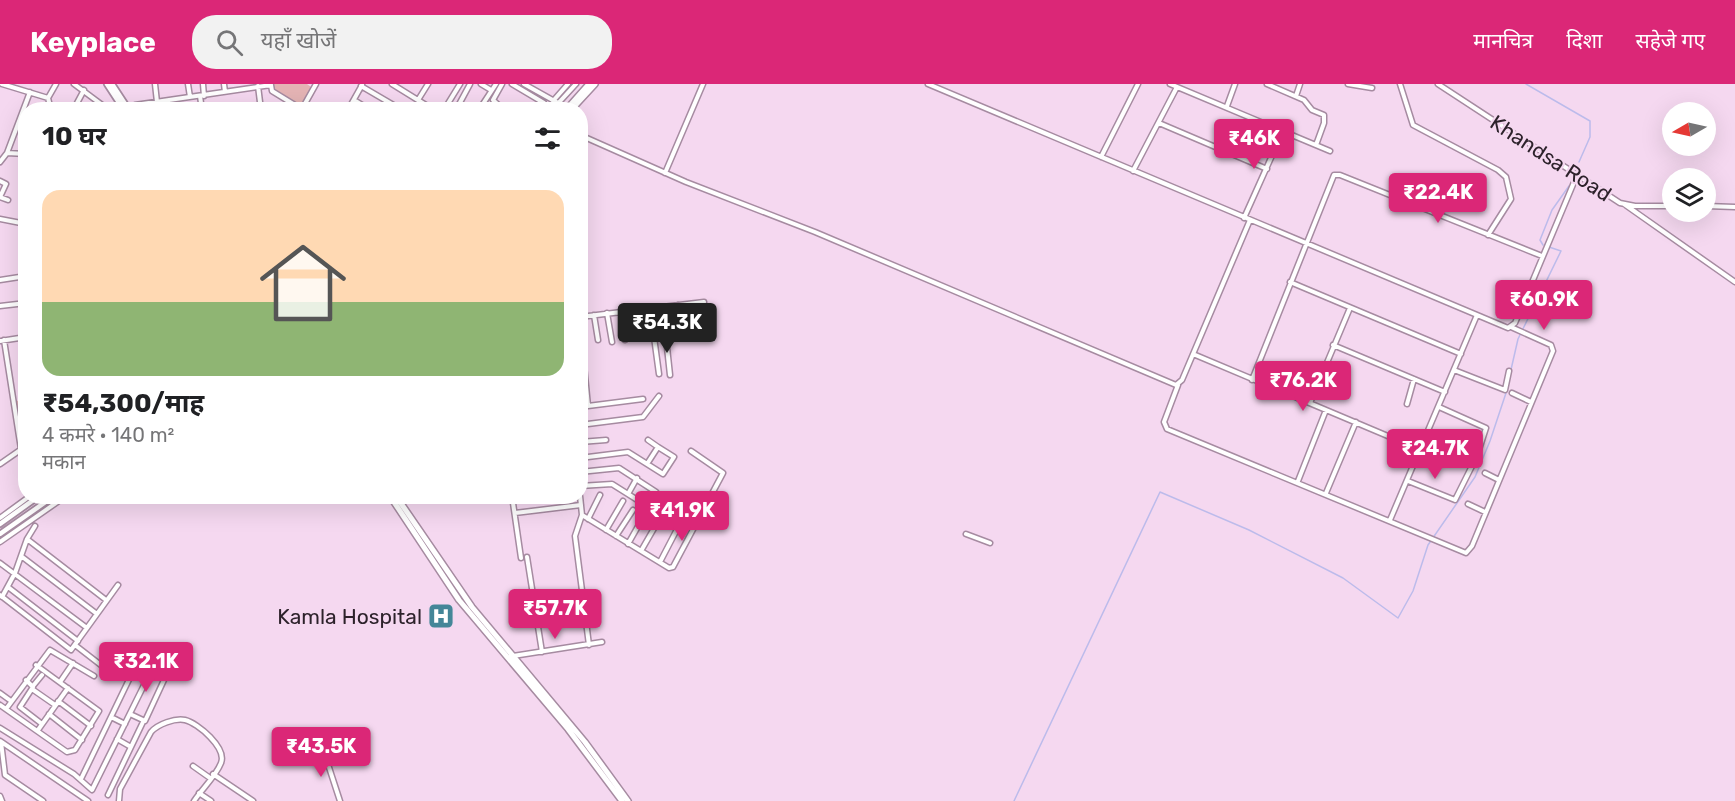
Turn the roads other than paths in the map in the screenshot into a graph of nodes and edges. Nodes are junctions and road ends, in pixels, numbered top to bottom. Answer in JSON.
{"nodes":[{"id":1,"x":2,"y":84,"type":"edge"},
{"id":2,"x":56,"y":84,"type":"edge"},
{"id":3,"x":74,"y":84,"type":"edge"},
{"id":4,"x":107,"y":84,"type":"edge"},
{"id":5,"x":112,"y":84,"type":"edge"},
{"id":6,"x":155,"y":84,"type":"edge"},
{"id":7,"x":188,"y":84,"type":"edge"},
{"id":8,"x":203,"y":84,"type":"edge"},
{"id":9,"x":224,"y":84,"type":"edge"},
{"id":10,"x":271,"y":84,"type":"edge"},
{"id":11,"x":428,"y":84,"type":"edge"},
{"id":12,"x":460,"y":84,"type":"edge"},
{"id":13,"x":470,"y":84,"type":"edge"},
{"id":14,"x":481,"y":84,"type":"edge"},
{"id":15,"x":495,"y":84,"type":"edge"},
{"id":16,"x":502,"y":84,"type":"edge"},
{"id":17,"x":512,"y":84,"type":"edge"},
{"id":18,"x":524,"y":84,"type":"edge"},
{"id":19,"x":568,"y":84,"type":"edge"},
{"id":20,"x":576,"y":84,"type":"edge"},
{"id":21,"x":589,"y":84,"type":"edge"},
{"id":22,"x":595,"y":84,"type":"edge"},
{"id":23,"x":703,"y":84,"type":"edge"},
{"id":24,"x":928,"y":84,"type":"edge"},
{"id":25,"x":1138,"y":84,"type":"edge"},
{"id":26,"x":1170,"y":84,"type":"edge"},
{"id":27,"x":1235,"y":84,"type":"edge"},
{"id":28,"x":1267,"y":84,"type":"edge"},
{"id":29,"x":1300,"y":84,"type":"edge"},
{"id":30,"x":1348,"y":84,"type":"edge"},
{"id":31,"x":1400,"y":84,"type":"edge"},
{"id":32,"x":1438,"y":84,"type":"edge"},
{"id":33,"x":315,"y":85,"type":"edge"},
{"id":34,"x":362,"y":85,"type":"edge"},
{"id":35,"x":395,"y":85,"type":"edge"},
{"id":36,"x":258,"y":86,"type":"junction"},
{"id":37,"x":532,"y":86,"type":"edge"},
{"id":38,"x":239,"y":87,"type":"edge"},
{"id":39,"x":1177,"y":87,"type":"junction"},
{"id":40,"x":1372,"y":88,"type":"dead end"},
{"id":41,"x":84,"y":90,"type":"junction"},
{"id":42,"x":491,"y":90,"type":"junction"},
{"id":43,"x":30,"y":92,"type":"junction"},
{"id":44,"x":225,"y":92,"type":"junction"},
{"id":45,"x":202,"y":96,"type":"junction"},
{"id":46,"x":1296,"y":96,"type":"junction"},
{"id":47,"x":190,"y":97,"type":"junction"},
{"id":48,"x":48,"y":98,"type":"junction"},
{"id":49,"x":354,"y":100,"type":"joint"},
{"id":50,"x":418,"y":100,"type":"junction"},
{"id":51,"x":26,"y":102,"type":"edge"},
{"id":52,"x":49,"y":102,"type":"edge"},
{"id":53,"x":78,"y":102,"type":"edge"},
{"id":54,"x":99,"y":102,"type":"edge"},
{"id":55,"x":121,"y":102,"type":"edge"},
{"id":56,"x":123,"y":102,"type":"edge"},
{"id":57,"x":157,"y":102,"type":"joint"},
{"id":58,"x":202,"y":102,"type":"edge"},
{"id":59,"x":260,"y":102,"type":"edge"},
{"id":60,"x":290,"y":102,"type":"edge"},
{"id":61,"x":305,"y":102,"type":"edge"},
{"id":62,"x":357,"y":102,"type":"edge"},
{"id":63,"x":389,"y":102,"type":"edge"},
{"id":64,"x":421,"y":102,"type":"edge"},
{"id":65,"x":449,"y":102,"type":"edge"},
{"id":66,"x":460,"y":102,"type":"edge"},
{"id":67,"x":484,"y":102,"type":"edge"},
{"id":68,"x":495,"y":102,"type":"edge"},
{"id":69,"x":542,"y":102,"type":"edge"},
{"id":70,"x":556,"y":102,"type":"junction"},
{"id":71,"x":574,"y":102,"type":"edge"},
{"id":72,"x":576,"y":102,"type":"edge"},
{"id":73,"x":1227,"y":106,"type":"junction"},
{"id":74,"x":1159,"y":123,"type":"junction"},
{"id":75,"x":18,"y":124,"type":"edge"},
{"id":76,"x":1283,"y":131,"type":"junction"},
{"id":77,"x":588,"y":139,"type":"edge"},
{"id":78,"x":1316,"y":145,"type":"junction"},
{"id":79,"x":1330,"y":151,"type":"dead end"},
{"id":80,"x":7,"y":153,"type":"junction"},
{"id":81,"x":18,"y":154,"type":"edge"},
{"id":82,"x":1101,"y":157,"type":"junction"},
{"id":83,"x":0,"y":162,"type":"edge"},
{"id":84,"x":1267,"y":169,"type":"junction"},
{"id":85,"x":1133,"y":171,"type":"junction"},
{"id":86,"x":665,"y":173,"type":"junction"},
{"id":87,"x":1577,"y":175,"type":"junction"},
{"id":88,"x":0,"y":182,"type":"edge"},
{"id":89,"x":0,"y":197,"type":"edge"},
{"id":90,"x":8,"y":200,"type":"dead end"},
{"id":91,"x":1623,"y":204,"type":"junction"},
{"id":92,"x":1662,"y":206,"type":"edge"},
{"id":93,"x":1716,"y":206,"type":"edge"},
{"id":94,"x":1735,"y":207,"type":"edge"},
{"id":95,"x":1244,"y":218,"type":"junction"},
{"id":96,"x":0,"y":219,"type":"edge"},
{"id":97,"x":1250,"y":220,"type":"junction"},
{"id":98,"x":18,"y":222,"type":"edge"},
{"id":99,"x":1488,"y":235,"type":"junction"},
{"id":100,"x":1307,"y":243,"type":"junction"},
{"id":101,"x":1542,"y":256,"type":"junction"},
{"id":102,"x":18,"y":277,"type":"edge"},
{"id":103,"x":0,"y":280,"type":"edge"},
{"id":104,"x":1290,"y":282,"type":"junction"},
{"id":105,"x":1735,"y":282,"type":"edge"},
{"id":106,"x":704,"y":302,"type":"dead end"},
{"id":107,"x":18,"y":304,"type":"edge"},
{"id":108,"x":678,"y":305,"type":"junction"},
{"id":109,"x":0,"y":306,"type":"edge"},
{"id":110,"x":1350,"y":308,"type":"junction"},
{"id":111,"x":647,"y":309,"type":"junction"},
{"id":112,"x":634,"y":310,"type":"junction"},
{"id":113,"x":621,"y":311,"type":"junction"},
{"id":114,"x":607,"y":313,"type":"junction"},
{"id":115,"x":594,"y":315,"type":"junction"},
{"id":116,"x":1477,"y":315,"type":"junction"},
{"id":117,"x":588,"y":316,"type":"edge"},
{"id":118,"x":693,"y":321,"type":"dead end"},
{"id":119,"x":1511,"y":327,"type":"junction"},
{"id":120,"x":638,"y":337,"type":"dead end"},
{"id":121,"x":654,"y":337,"type":"junction"},
{"id":122,"x":18,"y":338,"type":"edge"},
{"id":123,"x":2,"y":340,"type":"edge"},
{"id":124,"x":598,"y":340,"type":"dead end"},
{"id":125,"x":625,"y":340,"type":"dead end"},
{"id":126,"x":612,"y":342,"type":"dead end"},
{"id":127,"x":1333,"y":345,"type":"junction"},
{"id":128,"x":1193,"y":354,"type":"junction"},
{"id":129,"x":1461,"y":354,"type":"junction"},
{"id":130,"x":1454,"y":370,"type":"junction"},
{"id":131,"x":1509,"y":371,"type":"dead end"},
{"id":132,"x":659,"y":374,"type":"dead end"},
{"id":133,"x":670,"y":375,"type":"dead end"},
{"id":134,"x":1414,"y":379,"type":"junction"},
{"id":135,"x":1252,"y":380,"type":"junction"},
{"id":136,"x":1178,"y":384,"type":"junction"},
{"id":137,"x":1445,"y":392,"type":"junction"},
{"id":138,"x":1512,"y":393,"type":"dead end"},
{"id":139,"x":659,"y":396,"type":"dead end"},
{"id":140,"x":643,"y":399,"type":"dead end"},
{"id":141,"x":1531,"y":402,"type":"junction"},
{"id":142,"x":1310,"y":403,"type":"junction"},
{"id":143,"x":1407,"y":404,"type":"dead end"},
{"id":144,"x":588,"y":406,"type":"edge"},
{"id":145,"x":1439,"y":407,"type":"junction"},
{"id":146,"x":1326,"y":410,"type":"junction"},
{"id":147,"x":18,"y":422,"type":"edge"},
{"id":148,"x":1356,"y":422,"type":"junction"},
{"id":149,"x":588,"y":424,"type":"edge"},
{"id":150,"x":606,"y":440,"type":"dead end"},
{"id":151,"x":648,"y":440,"type":"dead end"},
{"id":152,"x":588,"y":441,"type":"edge"},
{"id":153,"x":1423,"y":444,"type":"junction"},
{"id":154,"x":658,"y":447,"type":"junction"},
{"id":155,"x":1421,"y":450,"type":"junction"},
{"id":156,"x":18,"y":451,"type":"edge"},
{"id":157,"x":691,"y":452,"type":"dead end"},
{"id":158,"x":588,"y":457,"type":"edge"},
{"id":159,"x":0,"y":464,"type":"edge"},
{"id":160,"x":647,"y":464,"type":"junction"},
{"id":161,"x":1472,"y":466,"type":"junction"},
{"id":162,"x":588,"y":471,"type":"edge"},
{"id":163,"x":1485,"y":473,"type":"dead end"},
{"id":164,"x":637,"y":478,"type":"junction"},
{"id":165,"x":1408,"y":480,"type":"junction"},
{"id":166,"x":1499,"y":480,"type":"junction"},
{"id":167,"x":1298,"y":481,"type":"junction"},
{"id":168,"x":588,"y":485,"type":"edge"},
{"id":169,"x":628,"y":494,"type":"junction"},
{"id":170,"x":1326,"y":494,"type":"junction"},
{"id":171,"x":600,"y":495,"type":"dead end"},
{"id":172,"x":623,"y":501,"type":"dead end"},
{"id":173,"x":19,"y":504,"type":"edge"},
{"id":174,"x":28,"y":504,"type":"edge"},
{"id":175,"x":43,"y":504,"type":"edge"},
{"id":176,"x":55,"y":504,"type":"edge"},
{"id":177,"x":395,"y":504,"type":"edge"},
{"id":178,"x":401,"y":504,"type":"edge"},
{"id":179,"x":513,"y":504,"type":"edge"},
{"id":180,"x":668,"y":504,"type":"dead end"},
{"id":181,"x":1468,"y":504,"type":"dead end"},
{"id":182,"x":581,"y":505,"type":"joint"},
{"id":183,"x":633,"y":510,"type":"dead end"},
{"id":184,"x":686,"y":512,"type":"dead end"},
{"id":185,"x":1485,"y":512,"type":"junction"},
{"id":186,"x":515,"y":513,"type":"junction"},
{"id":187,"x":645,"y":514,"type":"dead end"},
{"id":188,"x":582,"y":515,"type":"junction"},
{"id":189,"x":0,"y":518,"type":"edge"},
{"id":190,"x":588,"y":519,"type":"junction"},
{"id":191,"x":682,"y":519,"type":"junction"},
{"id":192,"x":1390,"y":520,"type":"junction"},
{"id":193,"x":0,"y":524,"type":"edge"},
{"id":194,"x":695,"y":525,"type":"junction"},
{"id":195,"x":35,"y":526,"type":"dead end"},
{"id":196,"x":606,"y":530,"type":"junction"},
{"id":197,"x":0,"y":534,"type":"edge"},
{"id":198,"x":966,"y":534,"type":"dead end"},
{"id":199,"x":616,"y":536,"type":"junction"},
{"id":200,"x":27,"y":539,"type":"junction"},
{"id":201,"x":0,"y":542,"type":"edge"},
{"id":202,"x":990,"y":543,"type":"dead end"},
{"id":203,"x":628,"y":544,"type":"junction"},
{"id":204,"x":641,"y":551,"type":"junction"},
{"id":205,"x":21,"y":556,"type":"junction"},
{"id":206,"x":527,"y":557,"type":"dead end"},
{"id":207,"x":521,"y":558,"type":"dead end"},
{"id":208,"x":660,"y":562,"type":"junction"},
{"id":209,"x":0,"y":563,"type":"edge"},
{"id":210,"x":15,"y":573,"type":"junction"},
{"id":211,"x":118,"y":585,"type":"dead end"},
{"id":212,"x":8,"y":588,"type":"junction"},
{"id":213,"x":1,"y":596,"type":"edge"},
{"id":214,"x":106,"y":600,"type":"junction"},
{"id":215,"x":97,"y":614,"type":"junction"},
{"id":216,"x":87,"y":628,"type":"junction"},
{"id":217,"x":602,"y":642,"type":"dead end"},
{"id":218,"x":77,"y":643,"type":"junction"},
{"id":219,"x":589,"y":645,"type":"junction"},
{"id":220,"x":542,"y":652,"type":"junction"},
{"id":221,"x":509,"y":657,"type":"junction"},
{"id":222,"x":73,"y":663,"type":"junction"},
{"id":223,"x":137,"y":663,"type":"dead end"},
{"id":224,"x":36,"y":665,"type":"junction"},
{"id":225,"x":151,"y":671,"type":"dead end"},
{"id":226,"x":42,"y":675,"type":"dead end"},
{"id":227,"x":94,"y":676,"type":"dead end"},
{"id":228,"x":115,"y":676,"type":"dead end"},
{"id":229,"x":26,"y":680,"type":"junction"},
{"id":230,"x":164,"y":680,"type":"dead end"},
{"id":231,"x":60,"y":682,"type":"junction"},
{"id":232,"x":32,"y":688,"type":"junction"},
{"id":233,"x":68,"y":688,"type":"junction"},
{"id":234,"x":0,"y":693,"type":"edge"},
{"id":235,"x":11,"y":701,"type":"junction"},
{"id":236,"x":57,"y":703,"type":"junction"},
{"id":237,"x":0,"y":705,"type":"edge"},
{"id":238,"x":6,"y":708,"type":"junction"},
{"id":239,"x":49,"y":714,"type":"junction"},
{"id":240,"x":130,"y":714,"type":"junction"},
{"id":241,"x":111,"y":717,"type":"junction"},
{"id":242,"x":144,"y":722,"type":"junction"},
{"id":243,"x":42,"y":724,"type":"junction"},
{"id":244,"x":125,"y":724,"type":"junction"},
{"id":245,"x":91,"y":726,"type":"junction"},
{"id":246,"x":0,"y":728,"type":"edge"},
{"id":247,"x":38,"y":730,"type":"junction"},
{"id":248,"x":117,"y":739,"type":"junction"},
{"id":249,"x":82,"y":740,"type":"junction"},
{"id":250,"x":0,"y":742,"type":"edge"},
{"id":251,"x":131,"y":747,"type":"junction"},
{"id":252,"x":323,"y":749,"type":"dead end"},
{"id":253,"x":193,"y":766,"type":"dead end"},
{"id":254,"x":212,"y":776,"type":"junction"},
{"id":255,"x":81,"y":779,"type":"junction"},
{"id":256,"x":199,"y":793,"type":"junction"},
{"id":257,"x":108,"y":795,"type":"dead end"},
{"id":258,"x":0,"y":796,"type":"edge"},
{"id":259,"x":2,"y":801,"type":"edge"},
{"id":260,"x":43,"y":801,"type":"edge"},
{"id":261,"x":88,"y":801,"type":"edge"},
{"id":262,"x":119,"y":801,"type":"edge"},
{"id":263,"x":194,"y":801,"type":"edge"},
{"id":264,"x":211,"y":801,"type":"edge"},
{"id":265,"x":253,"y":801,"type":"edge"},
{"id":266,"x":340,"y":801,"type":"edge"},
{"id":267,"x":622,"y":801,"type":"edge"},
{"id":268,"x":628,"y":801,"type":"edge"}],
"edges":[{"from":1,"to":43,"type":"street"},
{"from":2,"to":48,"type":"street"},
{"from":3,"to":41,"type":"street"},
{"from":4,"to":55,"type":"main road"},
{"from":5,"to":56,"type":"main road"},
{"from":6,"to":57,"type":"street"},
{"from":7,"to":47,"type":"street"},
{"from":8,"to":45,"type":"street"},
{"from":9,"to":44,"type":"street"},
{"from":10,"to":36,"type":"street"},
{"from":10,"to":60,"type":"street"},
{"from":11,"to":50,"type":"street"},
{"from":12,"to":65,"type":"street"},
{"from":13,"to":66,"type":"street"},
{"from":14,"to":42,"type":"street"},
{"from":15,"to":42,"type":"street"},
{"from":16,"to":68,"type":"street"},
{"from":17,"to":69,"type":"street"},
{"from":18,"to":37,"type":"street"},
{"from":19,"to":70,"type":"street"},
{"from":20,"to":70,"type":"street"},
{"from":21,"to":71,"type":"highway"},
{"from":22,"to":72,"type":"highway"},
{"from":23,"to":86,"type":"street"},
{"from":24,"to":82,"type":"street"},
{"from":25,"to":82,"type":"street"},
{"from":26,"to":39,"type":"street"},
{"from":27,"to":73,"type":"street"},
{"from":28,"to":46,"type":"street"},
{"from":29,"to":46,"type":"street"},
{"from":30,"to":40,"type":"street"},
{"from":31,"to":99,"type":"street"},
{"from":32,"to":87,"type":"street","name":"Khandsa Road"},
{"from":33,"to":61,"type":"street"},
{"from":34,"to":49,"type":"street"},
{"from":34,"to":63,"type":"street"},
{"from":35,"to":50,"type":"street"},
{"from":36,"to":38,"type":"street"},
{"from":36,"to":59,"type":"street"},
{"from":37,"to":70,"type":"street"},
{"from":38,"to":44,"type":"street"},
{"from":39,"to":73,"type":"street"},
{"from":39,"to":74,"type":"street"},
{"from":41,"to":53,"type":"street"},
{"from":41,"to":54,"type":"street"},
{"from":42,"to":67,"type":"street"},
{"from":43,"to":48,"type":"street"},
{"from":43,"to":51,"type":"street"},
{"from":44,"to":45,"type":"street"},
{"from":45,"to":47,"type":"street"},
{"from":45,"to":58,"type":"street"},
{"from":46,"to":78,"type":"street"},
{"from":47,"to":57,"type":"street"},
{"from":48,"to":52,"type":"street"},
{"from":49,"to":62,"type":"street"},
{"from":50,"to":64,"type":"street"},
{"from":73,"to":76,"type":"street"},
{"from":74,"to":84,"type":"street"},
{"from":74,"to":85,"type":"street"},
{"from":75,"to":80,"type":"street"},
{"from":76,"to":78,"type":"street"},
{"from":76,"to":84,"type":"street"},
{"from":77,"to":86,"type":"street"},
{"from":78,"to":79,"type":"street"},
{"from":80,"to":81,"type":"street"},
{"from":80,"to":83,"type":"street"},
{"from":82,"to":85,"type":"street"},
{"from":84,"to":95,"type":"street"},
{"from":85,"to":95,"type":"street"},
{"from":86,"to":136,"type":"street"},
{"from":87,"to":91,"type":"street","name":"Khandsa Road"},
{"from":87,"to":101,"type":"street"},
{"from":88,"to":89,"type":"street"},
{"from":89,"to":90,"type":"street"},
{"from":91,"to":92,"type":"street","name":"Khandsa Road"},
{"from":91,"to":105,"type":"street"},
{"from":93,"to":94,"type":"street"},
{"from":95,"to":97,"type":"street"},
{"from":96,"to":98,"type":"street"},
{"from":97,"to":100,"type":"street"},
{"from":97,"to":128,"type":"street"},
{"from":99,"to":100,"type":"street"},
{"from":99,"to":101,"type":"street"},
{"from":100,"to":104,"type":"street"},
{"from":100,"to":116,"type":"street"},
{"from":101,"to":119,"type":"street"},
{"from":102,"to":103,"type":"street"},
{"from":104,"to":110,"type":"street"},
{"from":104,"to":135,"type":"street"},
{"from":106,"to":108,"type":"street"},
{"from":107,"to":109,"type":"street"},
{"from":108,"to":111,"type":"street"},
{"from":108,"to":118,"type":"street"},
{"from":110,"to":127,"type":"street"},
{"from":110,"to":129,"type":"street"},
{"from":111,"to":112,"type":"street"},
{"from":111,"to":121,"type":"street"},
{"from":112,"to":113,"type":"street"},
{"from":112,"to":120,"type":"street"},
{"from":113,"to":114,"type":"street"},
{"from":113,"to":125,"type":"street"},
{"from":114,"to":115,"type":"street"},
{"from":114,"to":126,"type":"street"},
{"from":115,"to":117,"type":"street"},
{"from":115,"to":124,"type":"street"},
{"from":116,"to":119,"type":"street"},
{"from":116,"to":129,"type":"street"},
{"from":119,"to":141,"type":"street"},
{"from":121,"to":132,"type":"street"},
{"from":121,"to":133,"type":"street"},
{"from":122,"to":123,"type":"street"},
{"from":123,"to":147,"type":"street"},
{"from":127,"to":134,"type":"street"},
{"from":127,"to":142,"type":"street"},
{"from":128,"to":135,"type":"street"},
{"from":128,"to":136,"type":"street"},
{"from":129,"to":130,"type":"street"},
{"from":130,"to":131,"type":"street"},
{"from":130,"to":137,"type":"street"},
{"from":134,"to":137,"type":"street"},
{"from":134,"to":143,"type":"street"},
{"from":135,"to":142,"type":"street"},
{"from":136,"to":167,"type":"street"},
{"from":137,"to":145,"type":"street"},
{"from":138,"to":141,"type":"street"},
{"from":139,"to":149,"type":"street"},
{"from":140,"to":144,"type":"street"},
{"from":141,"to":166,"type":"street"},
{"from":142,"to":146,"type":"street"},
{"from":145,"to":153,"type":"street"},
{"from":145,"to":161,"type":"street"},
{"from":146,"to":148,"type":"street"},
{"from":146,"to":167,"type":"street"},
{"from":148,"to":155,"type":"street"},
{"from":148,"to":170,"type":"street"},
{"from":150,"to":152,"type":"street"},
{"from":151,"to":154,"type":"street"},
{"from":153,"to":155,"type":"street"},
{"from":153,"to":161,"type":"street"},
{"from":154,"to":160,"type":"street"},
{"from":154,"to":160,"type":"street"},
{"from":155,"to":165,"type":"street"},
{"from":156,"to":159,"type":"street"},
{"from":157,"to":194,"type":"street"},
{"from":158,"to":160,"type":"street"},
{"from":161,"to":165,"type":"street"},
{"from":162,"to":164,"type":"street"},
{"from":163,"to":166,"type":"street"},
{"from":164,"to":169,"type":"street"},
{"from":164,"to":169,"type":"street"},
{"from":165,"to":192,"type":"street"},
{"from":166,"to":185,"type":"street"},
{"from":167,"to":170,"type":"street"},
{"from":168,"to":169,"type":"street"},
{"from":170,"to":192,"type":"street"},
{"from":171,"to":190,"type":"street"},
{"from":172,"to":196,"type":"street"},
{"from":173,"to":189,"type":"street"},
{"from":174,"to":193,"type":"main road"},
{"from":175,"to":197,"type":"main road"},
{"from":176,"to":201,"type":"street"},
{"from":177,"to":221,"type":"highway"},
{"from":178,"to":221,"type":"highway"},
{"from":179,"to":186,"type":"street"},
{"from":180,"to":204,"type":"street"},
{"from":181,"to":185,"type":"street"},
{"from":182,"to":186,"type":"street"},
{"from":182,"to":188,"type":"street"},
{"from":183,"to":199,"type":"street"},
{"from":184,"to":191,"type":"street"},
{"from":185,"to":192,"type":"street"},
{"from":186,"to":207,"type":"street"},
{"from":187,"to":203,"type":"street"},
{"from":188,"to":190,"type":"street"},
{"from":188,"to":219,"type":"street"},
{"from":190,"to":196,"type":"street"},
{"from":191,"to":194,"type":"street"},
{"from":191,"to":208,"type":"street"},
{"from":194,"to":208,"type":"street"},
{"from":195,"to":200,"type":"street"},
{"from":196,"to":199,"type":"street"},
{"from":198,"to":202,"type":"street"},
{"from":199,"to":203,"type":"street"},
{"from":200,"to":205,"type":"street"},
{"from":200,"to":214,"type":"street"},
{"from":203,"to":204,"type":"street"},
{"from":204,"to":208,"type":"street"},
{"from":205,"to":210,"type":"street"},
{"from":205,"to":215,"type":"street"},
{"from":206,"to":220,"type":"street"},
{"from":209,"to":210,"type":"street"},
{"from":210,"to":212,"type":"street"},
{"from":210,"to":216,"type":"street"},
{"from":211,"to":214,"type":"street"},
{"from":212,"to":213,"type":"street"},
{"from":212,"to":218,"type":"street"},
{"from":213,"to":218,"type":"street"},
{"from":214,"to":215,"type":"street"},
{"from":215,"to":216,"type":"street"},
{"from":216,"to":218,"type":"street"},
{"from":217,"to":219,"type":"street"},
{"from":218,"to":228,"type":"street"},
{"from":219,"to":220,"type":"street"},
{"from":220,"to":221,"type":"street"},
{"from":221,"to":267,"type":"highway"},
{"from":221,"to":268,"type":"highway"},
{"from":222,"to":224,"type":"street"},
{"from":222,"to":227,"type":"street"},
{"from":222,"to":231,"type":"street"},
{"from":223,"to":241,"type":"street"},
{"from":224,"to":229,"type":"street"},
{"from":224,"to":231,"type":"street"},
{"from":225,"to":240,"type":"street"},
{"from":226,"to":232,"type":"street"},
{"from":229,"to":232,"type":"street"},
{"from":229,"to":235,"type":"street"},
{"from":230,"to":242,"type":"street"},
{"from":231,"to":233,"type":"street"},
{"from":232,"to":236,"type":"street"},
{"from":232,"to":243,"type":"street"},
{"from":233,"to":236,"type":"street"},
{"from":233,"to":245,"type":"street"},
{"from":234,"to":235,"type":"street"},
{"from":235,"to":238,"type":"street"},
{"from":236,"to":239,"type":"street"},
{"from":236,"to":245,"type":"street"},
{"from":237,"to":238,"type":"street"},
{"from":238,"to":247,"type":"street"},
{"from":239,"to":243,"type":"street"},
{"from":239,"to":249,"type":"street"},
{"from":240,"to":242,"type":"street"},
{"from":240,"to":244,"type":"street"},
{"from":241,"to":244,"type":"street"},
{"from":241,"to":255,"type":"street"},
{"from":242,"to":251,"type":"street"},
{"from":243,"to":247,"type":"street"},
{"from":244,"to":248,"type":"street"},
{"from":245,"to":249,"type":"street"},
{"from":246,"to":255,"type":"street"},
{"from":247,"to":249,"type":"street"},
{"from":248,"to":251,"type":"street"},
{"from":248,"to":255,"type":"street"},
{"from":250,"to":260,"type":"street"},
{"from":250,"to":261,"type":"street"},
{"from":251,"to":257,"type":"street"},
{"from":252,"to":266,"type":"street"},
{"from":253,"to":254,"type":"street"},
{"from":254,"to":256,"type":"street"},
{"from":254,"to":262,"type":"street"},
{"from":254,"to":265,"type":"street"},
{"from":256,"to":263,"type":"street"},
{"from":256,"to":264,"type":"street"},
{"from":258,"to":259,"type":"street"}]}
